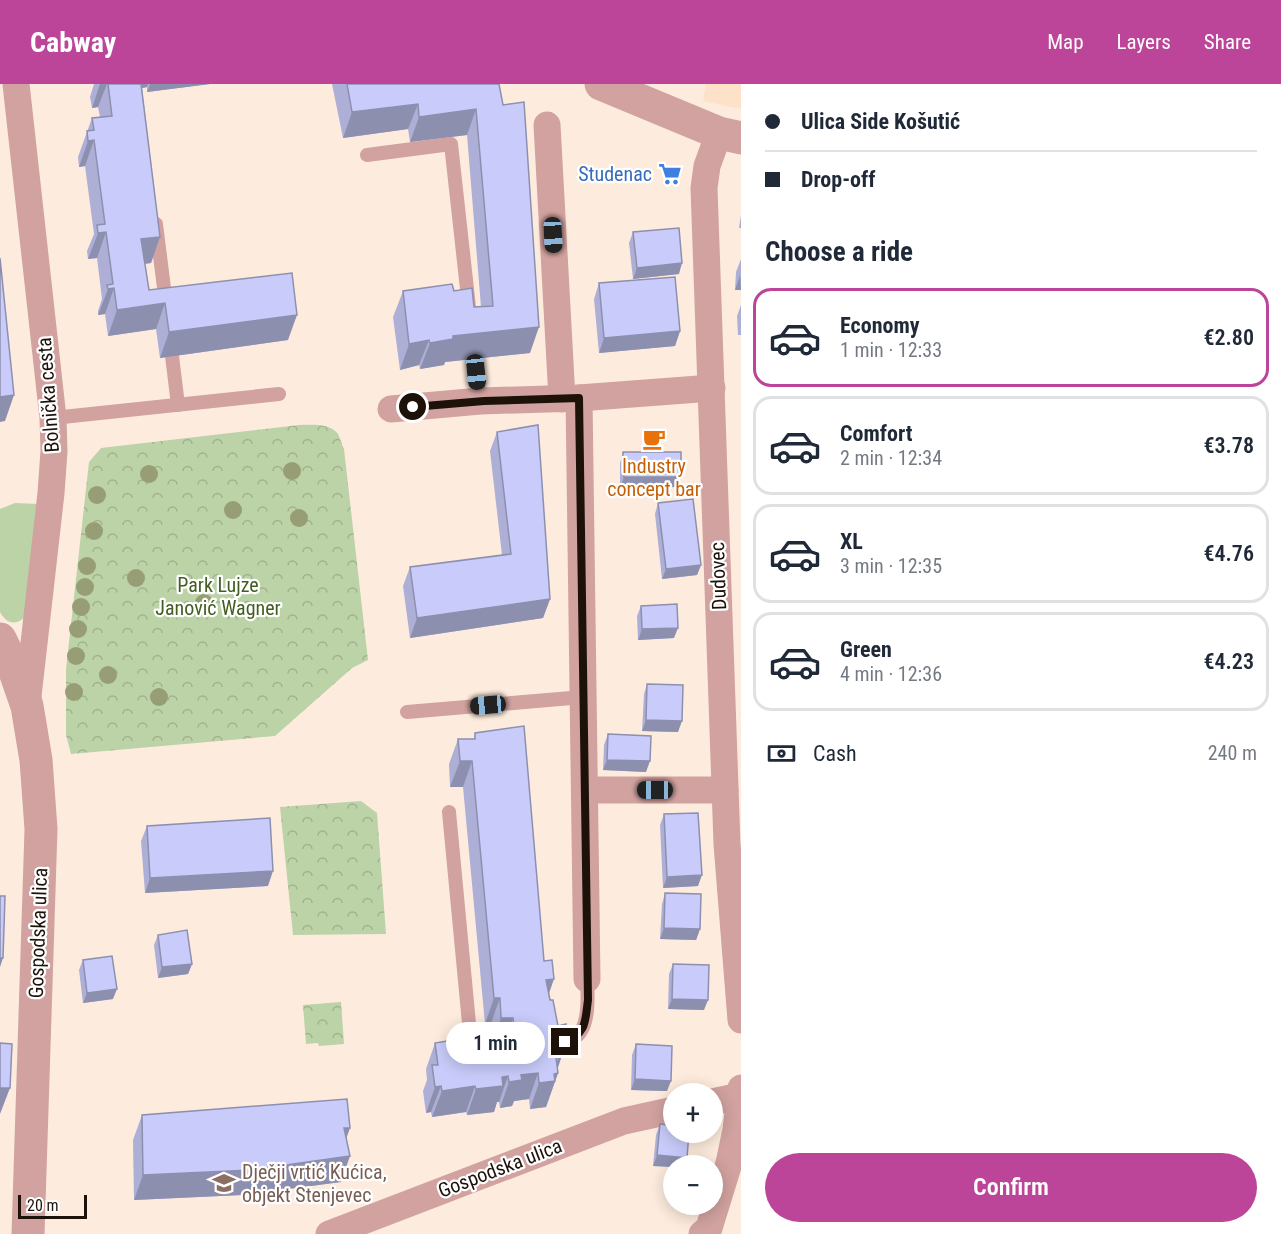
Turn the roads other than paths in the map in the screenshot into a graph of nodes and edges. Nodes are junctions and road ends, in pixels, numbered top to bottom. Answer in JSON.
{"nodes":[{"id":1,"x":16,"y":84,"type":"edge"},
{"id":2,"x":601,"y":84,"type":"edge"},
{"id":3,"x":547,"y":126,"type":"dead end"},
{"id":4,"x":730,"y":136,"type":"edge"},
{"id":5,"x":367,"y":155,"type":"dead end"},
{"id":6,"x":154,"y":206,"type":"edge"},
{"id":7,"x":167,"y":312,"type":"edge"},
{"id":8,"x":471,"y":321,"type":"edge"},
{"id":9,"x":172,"y":356,"type":"edge"},
{"id":10,"x":475,"y":359,"type":"edge"},
{"id":11,"x":712,"y":388,"type":"junction"},
{"id":12,"x":279,"y":394,"type":"dead end"},
{"id":13,"x":571,"y":398,"type":"junction"},
{"id":14,"x":480,"y":402,"type":"junction"},
{"id":15,"x":178,"y":405,"type":"junction"},
{"id":16,"x":391,"y":409,"type":"dead end"},
{"id":17,"x":53,"y":418,"type":"junction"},
{"id":18,"x":0,"y":639,"type":"edge"},
{"id":19,"x":583,"y":697,"type":"junction"},
{"id":20,"x":27,"y":706,"type":"junction"},
{"id":21,"x":407,"y":712,"type":"dead end"},
{"id":22,"x":585,"y":790,"type":"junction"},
{"id":23,"x":725,"y":790,"type":"junction"},
{"id":24,"x":449,"y":812,"type":"dead end"},
{"id":25,"x":734,"y":844,"type":"edge"},
{"id":26,"x":587,"y":979,"type":"joint"},
{"id":27,"x":741,"y":1020,"type":"edge"},
{"id":28,"x":547,"y":1045,"type":"edge"},
{"id":29,"x":506,"y":1055,"type":"edge"},
{"id":30,"x":740,"y":1092,"type":"edge"},
{"id":31,"x":723,"y":1098,"type":"edge"},
{"id":32,"x":663,"y":1112,"type":"edge"},
{"id":33,"x":710,"y":1232,"type":"edge"},
{"id":34,"x":28,"y":1234,"type":"edge"},
{"id":35,"x":329,"y":1234,"type":"edge"}],
"edges":[{"from":1,"to":17,"type":"street","name":"Bolnička cesta"},
{"from":2,"to":4,"type":"street"},
{"from":3,"to":13,"type":"street"},
{"from":4,"to":11,"type":"street","name":"Dudovec"},
{"from":5,"to":8,"type":"lane"},
{"from":6,"to":7,"type":"lane"},
{"from":9,"to":15,"type":"lane"},
{"from":10,"to":14,"type":"lane"},
{"from":11,"to":13,"type":"street"},
{"from":11,"to":23,"type":"street","name":"Dudovec"},
{"from":12,"to":15,"type":"lane"},
{"from":13,"to":14,"type":"street"},
{"from":13,"to":19,"type":"street"},
{"from":14,"to":16,"type":"street"},
{"from":15,"to":17,"type":"lane"},
{"from":17,"to":20,"type":"street","name":"Bolnička cesta"},
{"from":18,"to":20,"type":"street","name":"Gospodska ulica"},
{"from":19,"to":21,"type":"lane"},
{"from":19,"to":22,"type":"street"},
{"from":20,"to":34,"type":"street","name":"Gospodska ulica"},
{"from":22,"to":23,"type":"street"},
{"from":22,"to":26,"type":"street"},
{"from":23,"to":25,"type":"street","name":"Dudovec"},
{"from":24,"to":29,"type":"lane"},
{"from":25,"to":27,"type":"street","name":"Dudovec"},
{"from":26,"to":28,"type":"lane"},
{"from":30,"to":31,"type":"street"},
{"from":30,"to":33,"type":"street"},
{"from":32,"to":35,"type":"street","name":"Gospodska ulica"}]}
